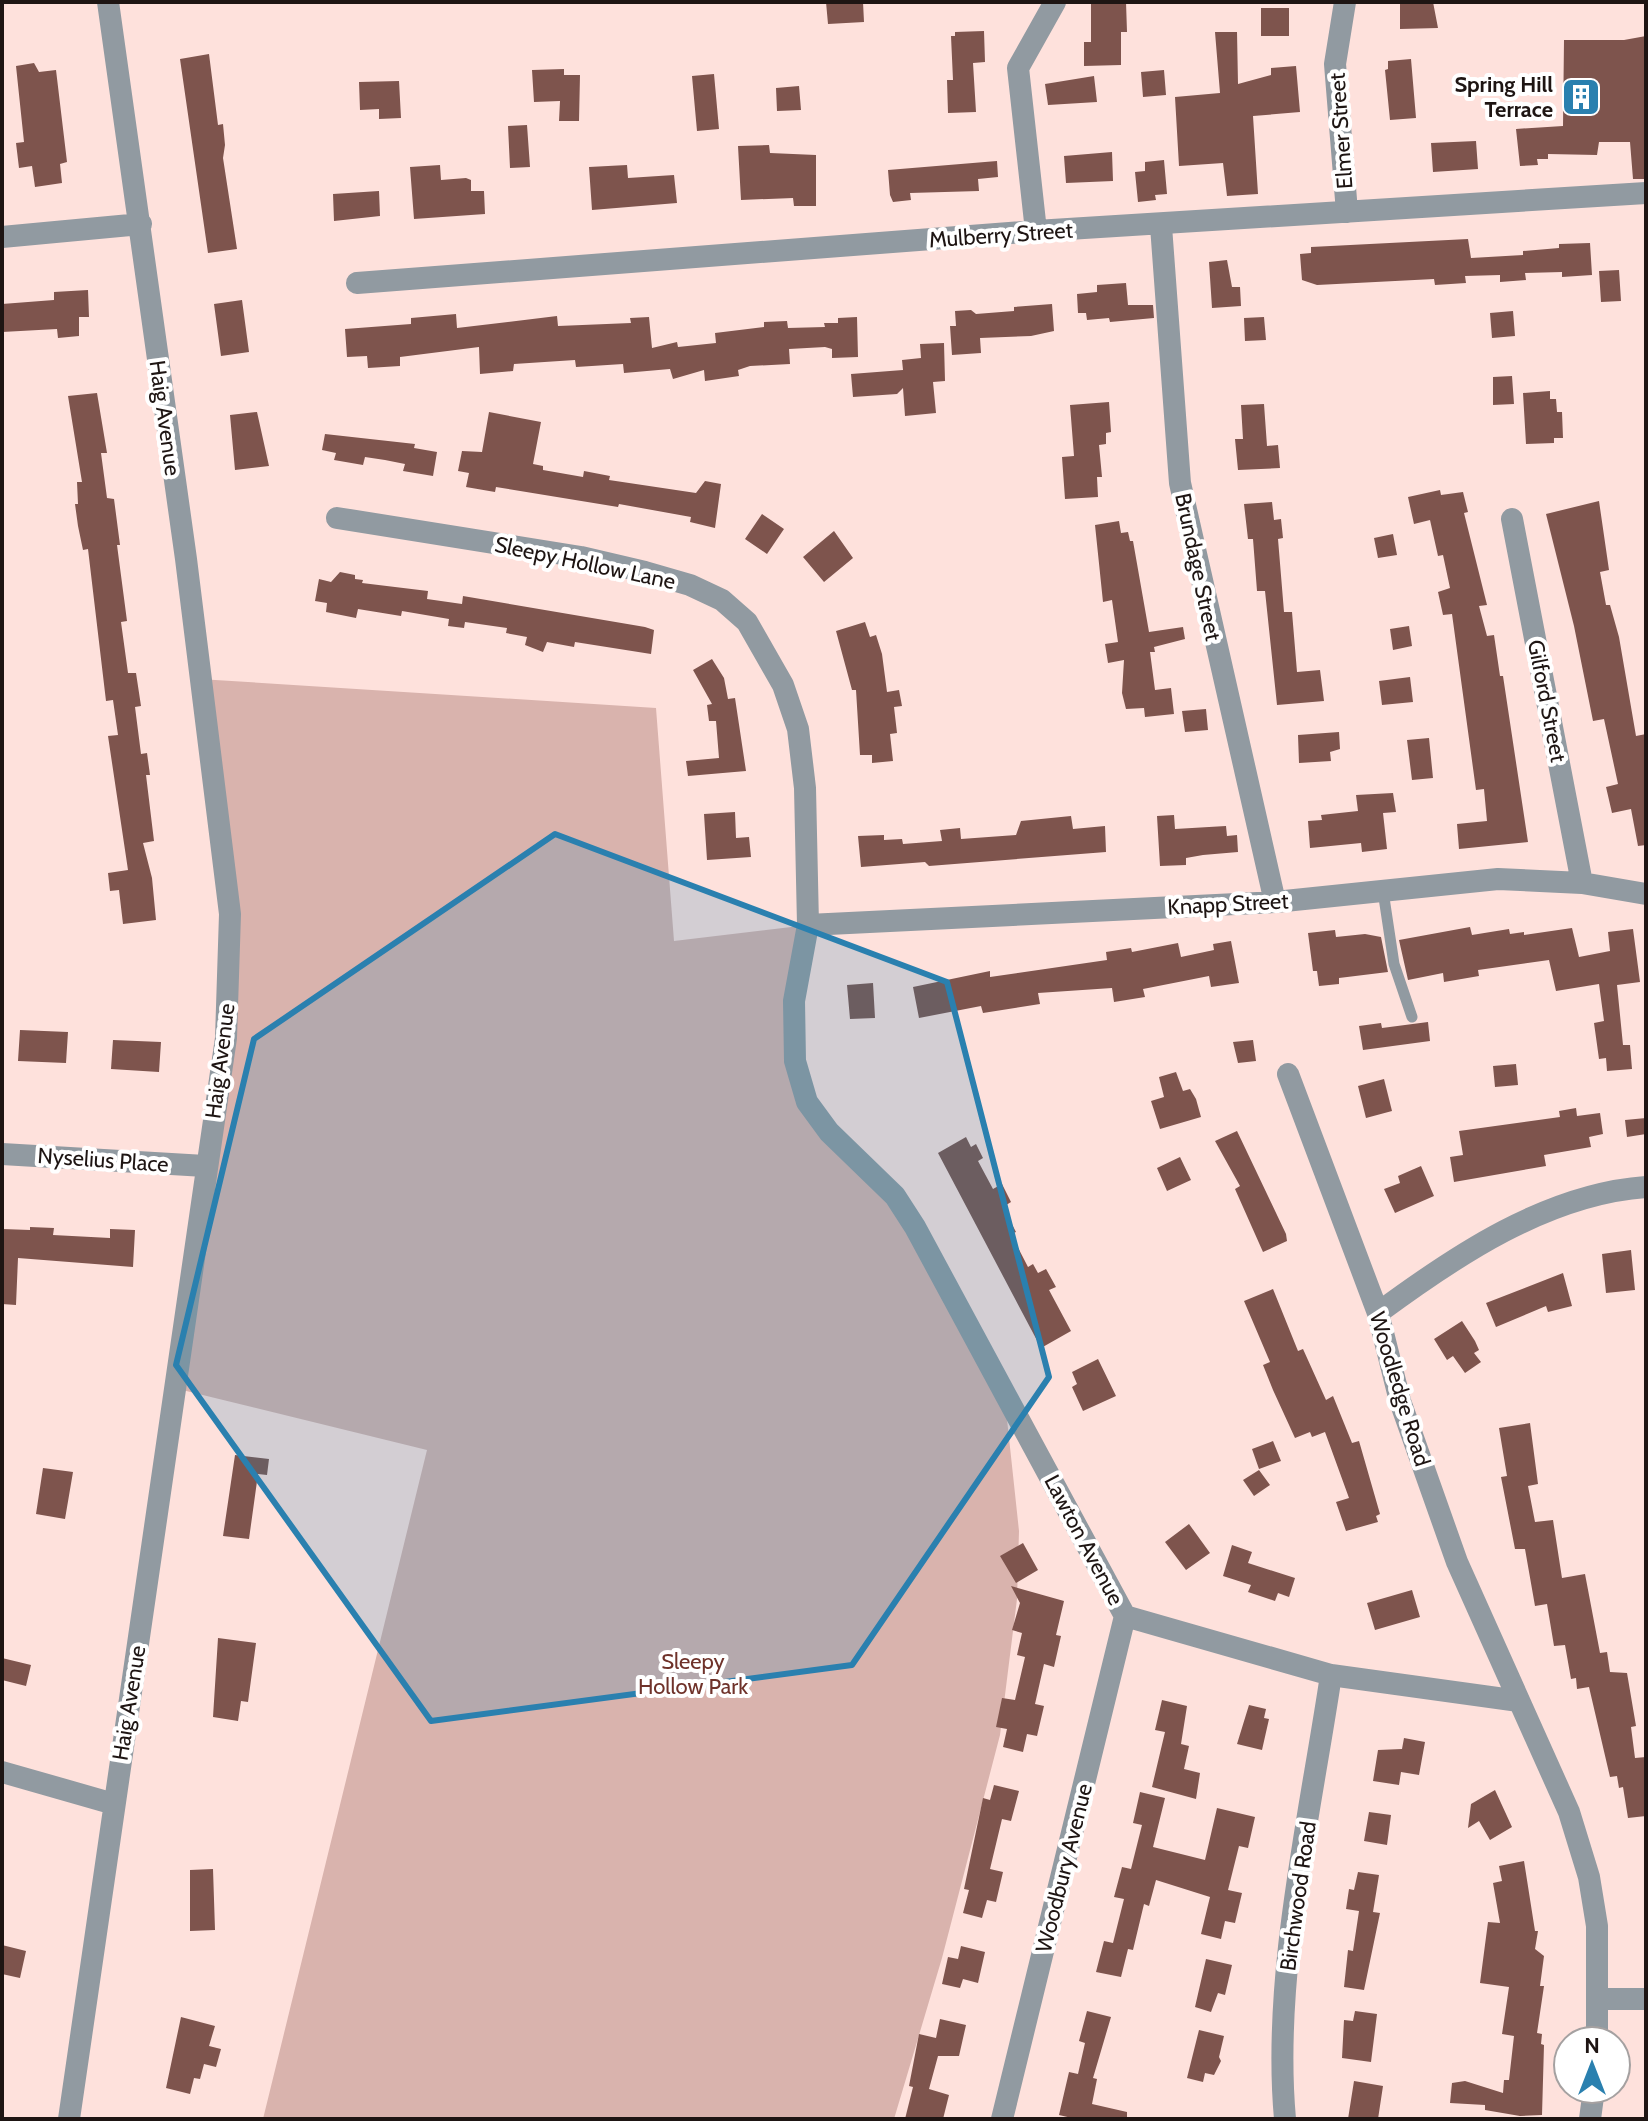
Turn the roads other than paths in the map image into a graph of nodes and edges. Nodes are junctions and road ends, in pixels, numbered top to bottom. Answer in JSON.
{"nodes":[{"id":1,"x":108,"y":2,"type":"edge"},
{"id":2,"x":1055,"y":2,"type":"edge"},
{"id":3,"x":1345,"y":2,"type":"edge"},
{"id":4,"x":1646,"y":193,"type":"edge"},
{"id":5,"x":1347,"y":212,"type":"junction"},
{"id":6,"x":141,"y":224,"type":"junction"},
{"id":7,"x":1161,"y":226,"type":"junction"},
{"id":8,"x":1036,"y":231,"type":"junction"},
{"id":9,"x":2,"y":237,"type":"edge"},
{"id":10,"x":357,"y":283,"type":"dead end"},
{"id":11,"x":337,"y":518,"type":"dead end"},
{"id":12,"x":1512,"y":519,"type":"dead end"},
{"id":13,"x":1582,"y":883,"type":"junction"},
{"id":14,"x":1383,"y":891,"type":"junction"},
{"id":15,"x":1646,"y":894,"type":"edge"},
{"id":16,"x":1275,"y":902,"type":"junction"},
{"id":17,"x":808,"y":925,"type":"junction"},
{"id":18,"x":1412,"y":1017,"type":"dead end"},
{"id":19,"x":1288,"y":1074,"type":"dead end"},
{"id":20,"x":2,"y":1154,"type":"edge"},
{"id":21,"x":205,"y":1166,"type":"junction"},
{"id":22,"x":1646,"y":1187,"type":"edge"},
{"id":23,"x":1378,"y":1313,"type":"junction"},
{"id":24,"x":1125,"y":1616,"type":"junction"},
{"id":25,"x":1331,"y":1675,"type":"junction"},
{"id":26,"x":1519,"y":1701,"type":"junction"},
{"id":27,"x":2,"y":1772,"type":"edge"},
{"id":28,"x":114,"y":1804,"type":"junction"},
{"id":29,"x":1599,"y":1999,"type":"junction"},
{"id":30,"x":1646,"y":1999,"type":"edge"},
{"id":31,"x":1598,"y":2025,"type":"edge"},
{"id":32,"x":69,"y":2119,"type":"edge"},
{"id":33,"x":1002,"y":2119,"type":"edge"},
{"id":34,"x":1285,"y":2119,"type":"edge"}],
"edges":[{"from":1,"to":6,"type":"street","name":"Haig Avenue"},
{"from":2,"to":8,"type":"street"},
{"from":3,"to":5,"type":"street","name":"Elmer Street"},
{"from":4,"to":5,"type":"street","name":"Mulberry Street"},
{"from":5,"to":7,"type":"street","name":"Mulberry Street"},
{"from":6,"to":9,"type":"street"},
{"from":6,"to":21,"type":"street","name":"Haig Avenue"},
{"from":7,"to":8,"type":"street","name":"Mulberry Street"},
{"from":7,"to":16,"type":"street","name":"Brundage Street"},
{"from":8,"to":10,"type":"street","name":"Mulberry Street"},
{"from":11,"to":17,"type":"street","name":"Sleepy Hollow Lane"},
{"from":12,"to":13,"type":"street","name":"Gilford Street"},
{"from":13,"to":14,"type":"street","name":"Knapp Street"},
{"from":13,"to":15,"type":"street","name":"Knapp Street"},
{"from":14,"to":16,"type":"street","name":"Knapp Street"},
{"from":14,"to":18,"type":"lane"},
{"from":16,"to":17,"type":"street","name":"Knapp Street"},
{"from":17,"to":24,"type":"street","name":"Lawton Avenue"},
{"from":19,"to":23,"type":"street","name":"Woodledge Road"},
{"from":20,"to":21,"type":"street","name":"Nyselius Place"},
{"from":21,"to":28,"type":"street","name":"Haig Avenue"},
{"from":22,"to":23,"type":"street"},
{"from":23,"to":26,"type":"street","name":"Woodledge Road"},
{"from":24,"to":25,"type":"street","name":"Lawton Avenue"},
{"from":24,"to":33,"type":"street","name":"Woodbury Avenue"},
{"from":25,"to":26,"type":"street","name":"Lawton Avenue"},
{"from":25,"to":34,"type":"street","name":"Birchwood Road"},
{"from":26,"to":29,"type":"street"},
{"from":27,"to":28,"type":"street"},
{"from":28,"to":32,"type":"street","name":"Haig Avenue"},
{"from":29,"to":30,"type":"street"},
{"from":29,"to":31,"type":"street"}]}
